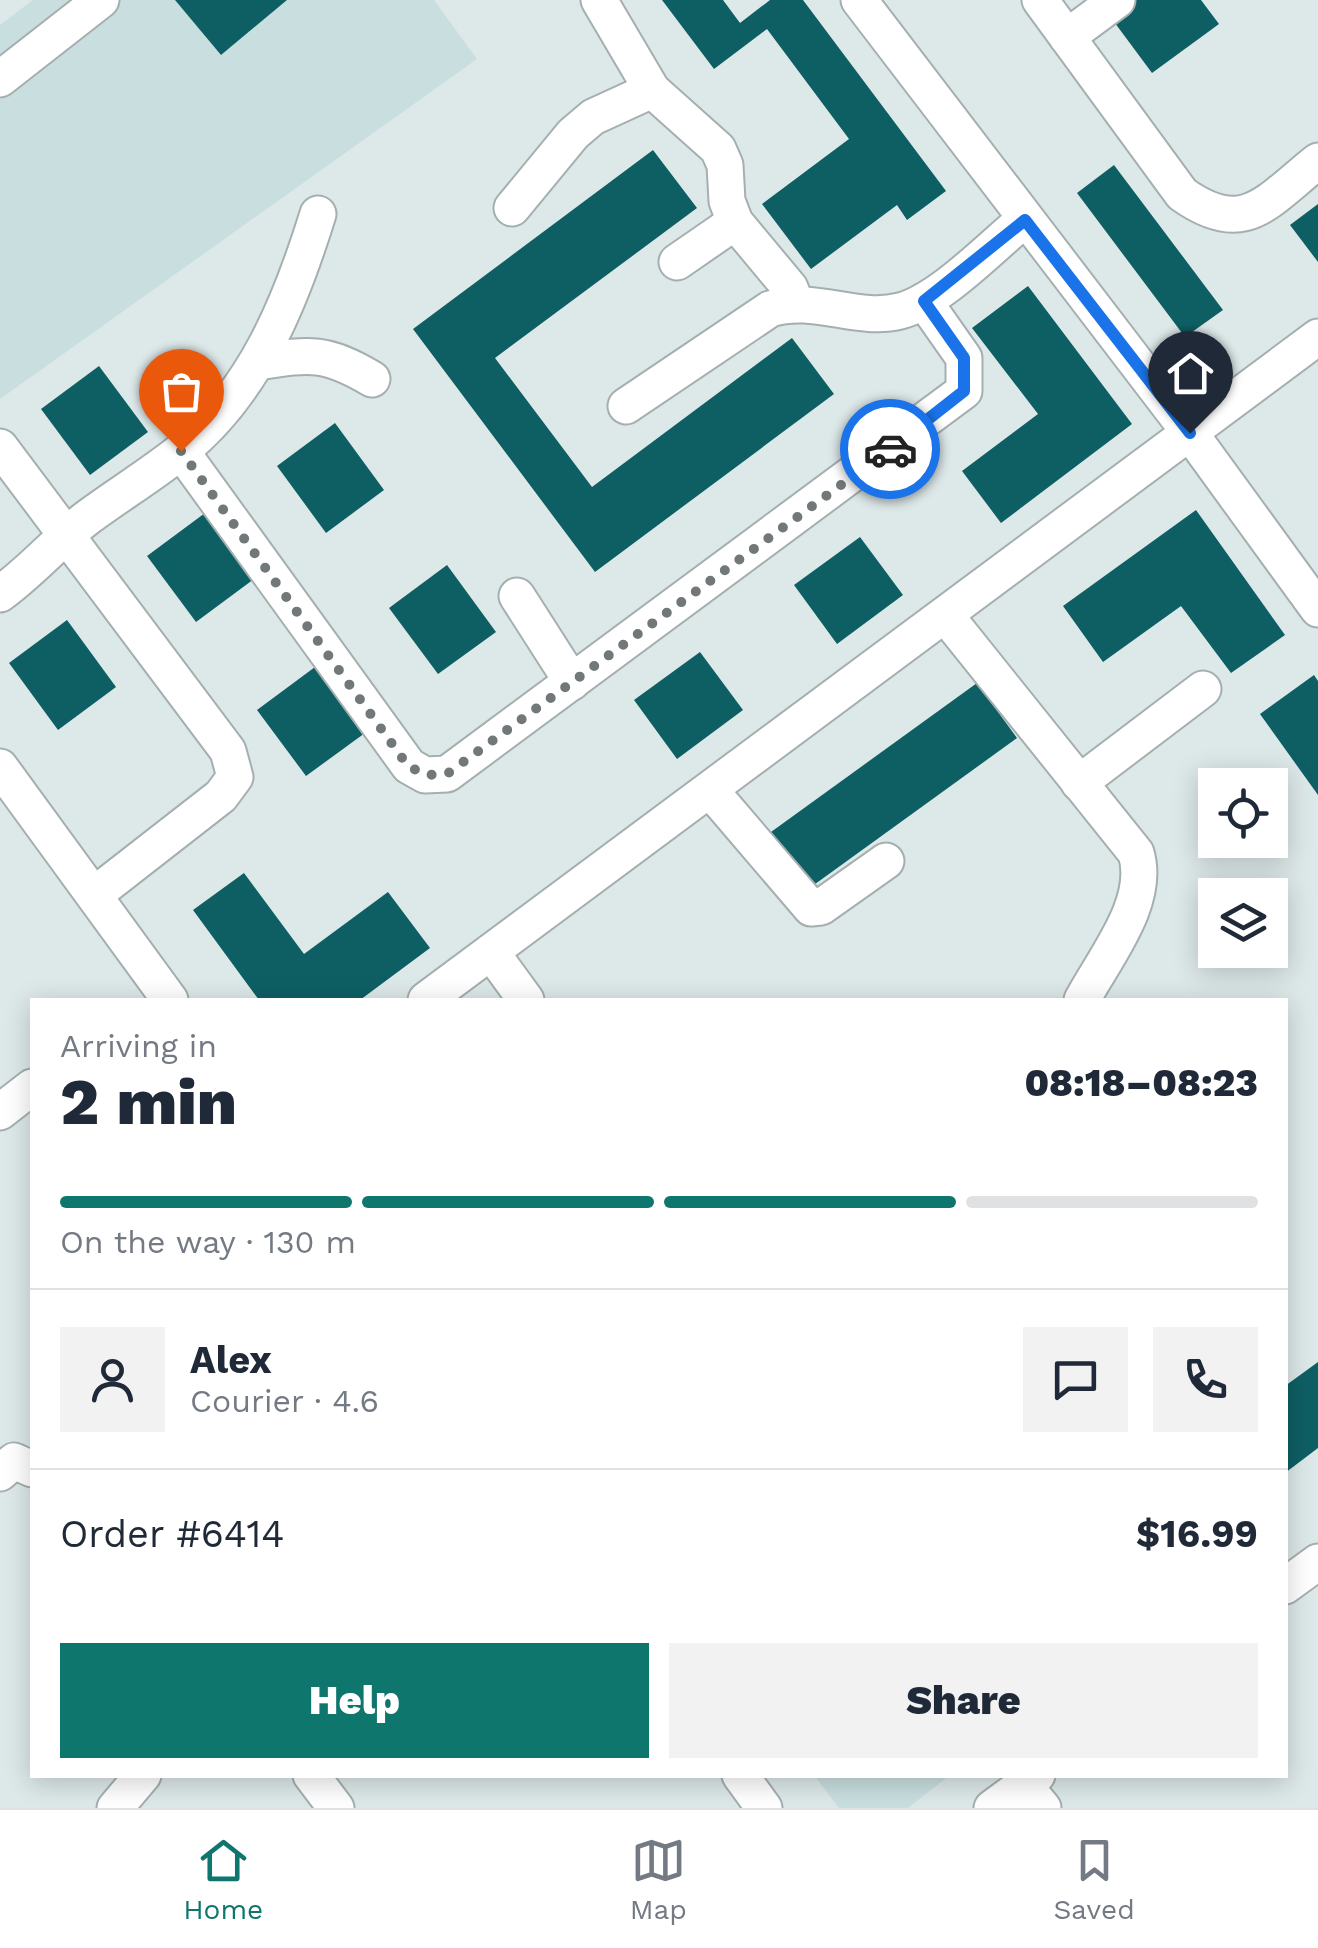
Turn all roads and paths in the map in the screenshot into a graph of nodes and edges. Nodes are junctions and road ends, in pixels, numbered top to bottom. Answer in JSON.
{"nodes":[{"id":1,"x":101,"y":0,"type":"edge"},
{"id":2,"x":598,"y":0,"type":"edge"},
{"id":3,"x":1040,"y":0,"type":"edge"},
{"id":4,"x":1117,"y":0,"type":"edge"},
{"id":5,"x":863,"y":1,"type":"edge"},
{"id":6,"x":1067,"y":37,"type":"junction"},
{"id":7,"x":0,"y":79,"type":"edge"},
{"id":8,"x":652,"y":90,"type":"junction"},
{"id":9,"x":1318,"y":161,"type":"edge"},
{"id":10,"x":512,"y":208,"type":"dead end"},
{"id":11,"x":318,"y":214,"type":"dead end"},
{"id":12,"x":1025,"y":220,"type":"junction"},
{"id":13,"x":735,"y":222,"type":"junction"},
{"id":14,"x":677,"y":262,"type":"dead end"},
{"id":15,"x":795,"y":301,"type":"junction"},
{"id":16,"x":924,"y":301,"type":"junction"},
{"id":17,"x":1318,"y":336,"type":"edge"},
{"id":18,"x":258,"y":362,"type":"junction"},
{"id":19,"x":372,"y":378,"type":"dead end"},
{"id":20,"x":626,"y":406,"type":"dead end"},
{"id":21,"x":1190,"y":433,"type":"junction"},
{"id":22,"x":0,"y":447,"type":"edge"},
{"id":23,"x":181,"y":451,"type":"junction"},
{"id":24,"x":66,"y":538,"type":"junction"},
{"id":25,"x":0,"y":594,"type":"edge"},
{"id":26,"x":517,"y":596,"type":"dead end"},
{"id":27,"x":1318,"y":608,"type":"edge"},
{"id":28,"x":946,"y":616,"type":"junction"},
{"id":29,"x":572,"y":682,"type":"junction"},
{"id":30,"x":1203,"y":689,"type":"dead end"},
{"id":31,"x":0,"y":768,"type":"edge"},
{"id":32,"x":1079,"y":783,"type":"junction"},
{"id":33,"x":711,"y":791,"type":"junction"},
{"id":34,"x":886,"y":861,"type":"dead end"},
{"id":35,"x":94,"y":895,"type":"junction"},
{"id":36,"x":491,"y":952,"type":"junction"},
{"id":37,"x":159,"y":996,"type":"edge"},
{"id":38,"x":429,"y":998,"type":"edge"},
{"id":39,"x":525,"y":998,"type":"edge"},
{"id":40,"x":1083,"y":998,"type":"edge"},
{"id":41,"x":30,"y":1089,"type":"edge"},
{"id":42,"x":0,"y":1112,"type":"edge"},
{"id":43,"x":30,"y":1468,"type":"edge"},
{"id":44,"x":0,"y":1473,"type":"edge"},
{"id":45,"x":1318,"y":1562,"type":"edge"},
{"id":46,"x":1288,"y":1584,"type":"edge"},
{"id":47,"x":141,"y":1778,"type":"edge"},
{"id":48,"x":313,"y":1778,"type":"edge"},
{"id":49,"x":742,"y":1778,"type":"edge"},
{"id":50,"x":1035,"y":1789,"type":"edge"},
{"id":51,"x":116,"y":1808,"type":"edge"},
{"id":52,"x":336,"y":1808,"type":"edge"},
{"id":53,"x":764,"y":1808,"type":"edge"},
{"id":54,"x":992,"y":1808,"type":"edge"}],
"edges":[{"from":1,"to":7,"type":"street"},
{"from":2,"to":8,"type":"street"},
{"from":3,"to":6,"type":"street"},
{"from":4,"to":6,"type":"street"},
{"from":5,"to":12,"type":"street"},
{"from":6,"to":9,"type":"street"},
{"from":8,"to":10,"type":"street"},
{"from":8,"to":13,"type":"street"},
{"from":11,"to":18,"type":"street"},
{"from":12,"to":16,"type":"street"},
{"from":12,"to":21,"type":"street"},
{"from":13,"to":14,"type":"street"},
{"from":13,"to":15,"type":"street"},
{"from":15,"to":16,"type":"street"},
{"from":15,"to":20,"type":"street"},
{"from":16,"to":29,"type":"street"},
{"from":17,"to":21,"type":"street"},
{"from":18,"to":19,"type":"street"},
{"from":18,"to":23,"type":"street"},
{"from":21,"to":27,"type":"street"},
{"from":21,"to":28,"type":"street"},
{"from":22,"to":24,"type":"street"},
{"from":23,"to":24,"type":"street"},
{"from":23,"to":29,"type":"street"},
{"from":24,"to":25,"type":"street"},
{"from":24,"to":35,"type":"street"},
{"from":26,"to":29,"type":"street"},
{"from":28,"to":32,"type":"street"},
{"from":28,"to":33,"type":"street"},
{"from":30,"to":32,"type":"street"},
{"from":31,"to":35,"type":"street"},
{"from":32,"to":40,"type":"street"},
{"from":33,"to":34,"type":"street"},
{"from":33,"to":36,"type":"street"},
{"from":35,"to":37,"type":"street"},
{"from":36,"to":38,"type":"street"},
{"from":36,"to":39,"type":"street"},
{"from":41,"to":42,"type":"street"},
{"from":43,"to":44,"type":"street"},
{"from":45,"to":46,"type":"street"},
{"from":47,"to":51,"type":"street"},
{"from":48,"to":52,"type":"street"},
{"from":49,"to":53,"type":"street"},
{"from":50,"to":54,"type":"street"}]}
